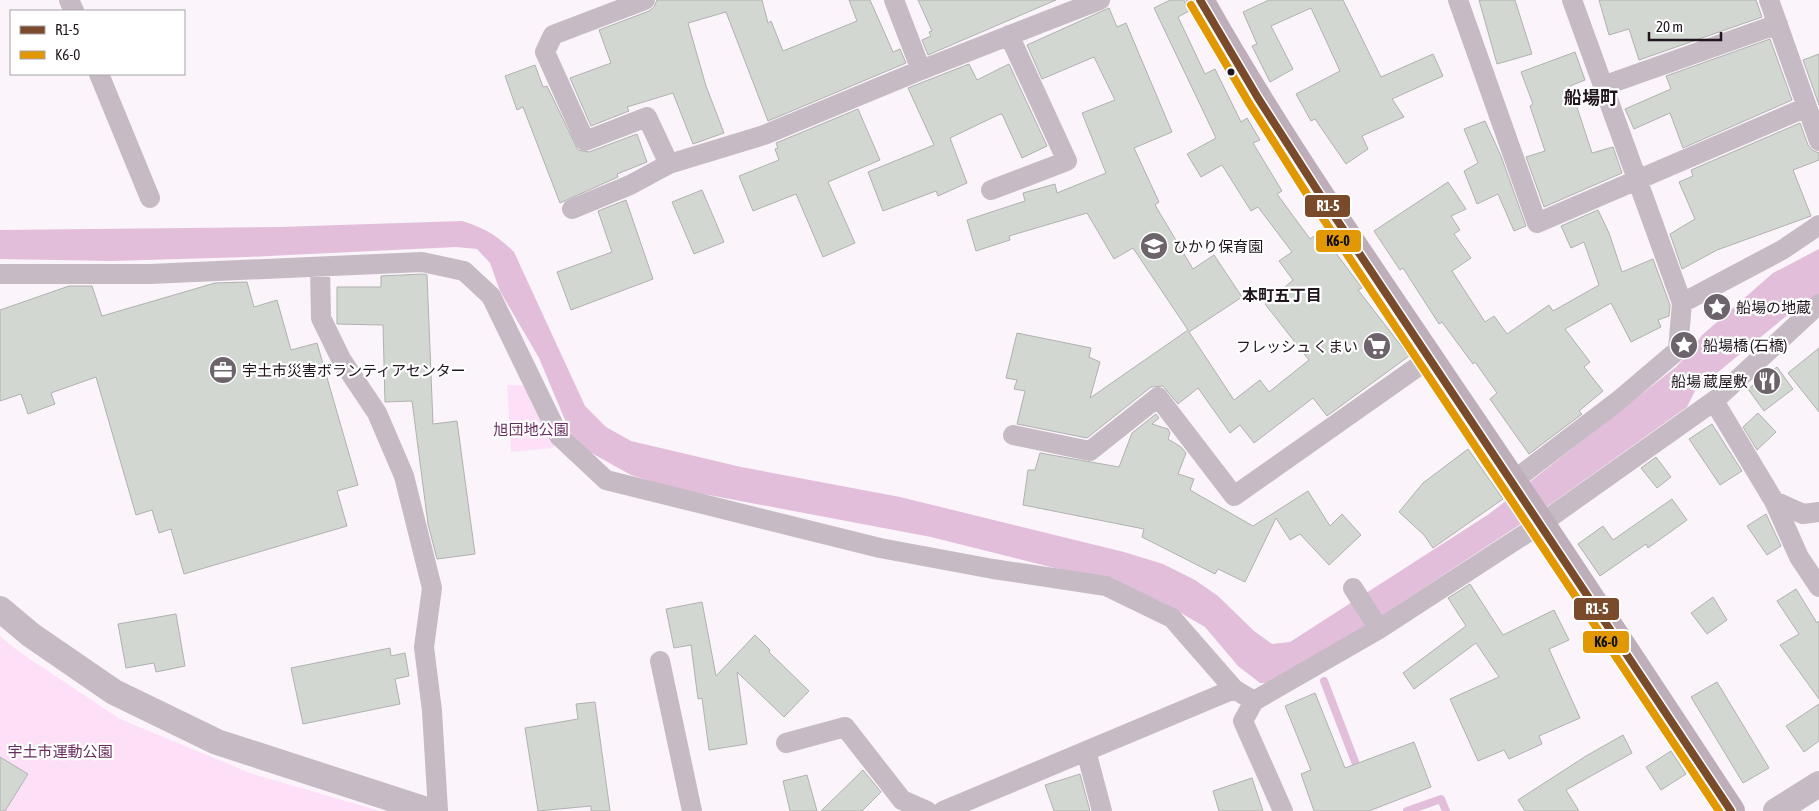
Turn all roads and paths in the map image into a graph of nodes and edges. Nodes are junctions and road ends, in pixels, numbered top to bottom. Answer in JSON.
{"nodes":[{"id":1,"x":645,"y":0,"type":"edge"},
{"id":2,"x":894,"y":0,"type":"edge"},
{"id":3,"x":1100,"y":0,"type":"edge"},
{"id":4,"x":1200,"y":0,"type":"edge"},
{"id":5,"x":1458,"y":0,"type":"edge"},
{"id":6,"x":1572,"y":0,"type":"edge"},
{"id":7,"x":1769,"y":0,"type":"edge"},
{"id":8,"x":1778,"y":24,"type":"junction"},
{"id":9,"x":1009,"y":35,"type":"junction"},
{"id":10,"x":921,"y":70,"type":"junction"},
{"id":11,"x":99,"y":75,"type":"edge"},
{"id":12,"x":1603,"y":86,"type":"junction"},
{"id":13,"x":1807,"y":106,"type":"junction"},
{"id":14,"x":1819,"y":141,"type":"edge"},
{"id":15,"x":669,"y":164,"type":"junction"},
{"id":16,"x":1637,"y":179,"type":"junction"},
{"id":17,"x":991,"y":190,"type":"dead end"},
{"id":18,"x":150,"y":198,"type":"dead end"},
{"id":19,"x":572,"y":209,"type":"dead end"},
{"id":20,"x":1819,"y":225,"type":"edge"},
{"id":21,"x":320,"y":267,"type":"junction"},
{"id":22,"x":0,"y":274,"type":"edge"},
{"id":23,"x":1682,"y":303,"type":"junction"},
{"id":24,"x":1819,"y":304,"type":"edge"},
{"id":25,"x":1430,"y":358,"type":"junction"},
{"id":26,"x":1714,"y":401,"type":"junction"},
{"id":27,"x":1014,"y":435,"type":"dead end"},
{"id":28,"x":1515,"y":484,"type":"junction"},
{"id":29,"x":1774,"y":501,"type":"junction"},
{"id":30,"x":1819,"y":512,"type":"edge"},
{"id":31,"x":1540,"y":521,"type":"junction"},
{"id":32,"x":1819,"y":587,"type":"edge"},
{"id":33,"x":1353,"y":588,"type":"dead end"},
{"id":34,"x":0,"y":609,"type":"edge"},
{"id":35,"x":1379,"y":629,"type":"junction"},
{"id":36,"x":660,"y":661,"type":"dead end"},
{"id":37,"x":1234,"y":689,"type":"junction"},
{"id":38,"x":1254,"y":700,"type":"junction"},
{"id":39,"x":786,"y":743,"type":"dead end"},
{"id":40,"x":1086,"y":751,"type":"junction"},
{"id":41,"x":1819,"y":784,"type":"edge"},
{"id":42,"x":430,"y":811,"type":"edge"},
{"id":43,"x":438,"y":811,"type":"edge"},
{"id":44,"x":692,"y":811,"type":"edge"},
{"id":45,"x":927,"y":811,"type":"edge"},
{"id":46,"x":943,"y":811,"type":"edge"},
{"id":47,"x":1102,"y":811,"type":"edge"},
{"id":48,"x":1283,"y":811,"type":"edge"},
{"id":49,"x":1731,"y":811,"type":"edge"},
{"id":50,"x":1776,"y":811,"type":"edge"}],
"edges":[{"from":1,"to":15,"type":"street"},
{"from":2,"to":10,"type":"street"},
{"from":3,"to":9,"type":"street"},
{"from":4,"to":25,"type":"main road"},
{"from":5,"to":16,"type":"street"},
{"from":6,"to":12,"type":"street"},
{"from":7,"to":8,"type":"street"},
{"from":8,"to":12,"type":"street"},
{"from":8,"to":13,"type":"street"},
{"from":9,"to":10,"type":"street"},
{"from":9,"to":17,"type":"street"},
{"from":10,"to":15,"type":"street"},
{"from":11,"to":18,"type":"street"},
{"from":12,"to":16,"type":"street"},
{"from":13,"to":14,"type":"street"},
{"from":13,"to":16,"type":"street"},
{"from":15,"to":19,"type":"street"},
{"from":16,"to":23,"type":"street"},
{"from":20,"to":23,"type":"street"},
{"from":21,"to":22,"type":"street"},
{"from":21,"to":37,"type":"street"},
{"from":21,"to":43,"type":"street"},
{"from":23,"to":28,"type":"street"},
{"from":24,"to":26,"type":"street"},
{"from":25,"to":27,"type":"street"},
{"from":25,"to":28,"type":"main road"},
{"from":26,"to":29,"type":"street"},
{"from":26,"to":31,"type":"street"},
{"from":28,"to":31,"type":"main road"},
{"from":29,"to":30,"type":"street"},
{"from":29,"to":32,"type":"street"},
{"from":31,"to":35,"type":"street"},
{"from":31,"to":49,"type":"main road"},
{"from":33,"to":35,"type":"street"},
{"from":34,"to":42,"type":"street"},
{"from":35,"to":38,"type":"street"},
{"from":36,"to":44,"type":"street"},
{"from":37,"to":38,"type":"street"},
{"from":37,"to":40,"type":"street"},
{"from":38,"to":48,"type":"street"},
{"from":39,"to":45,"type":"street"},
{"from":40,"to":46,"type":"street"},
{"from":40,"to":47,"type":"street"},
{"from":41,"to":50,"type":"street"}]}
